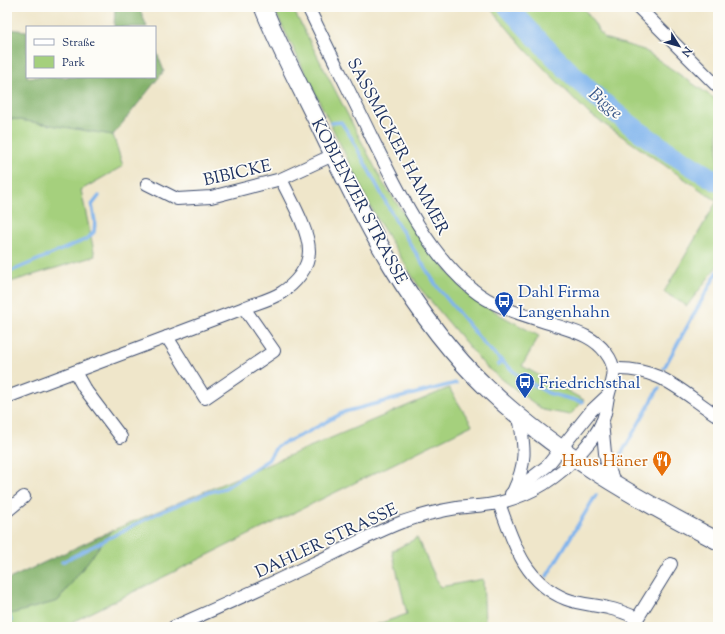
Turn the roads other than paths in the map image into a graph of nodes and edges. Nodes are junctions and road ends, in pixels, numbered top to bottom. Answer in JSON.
{"nodes":[{"id":1,"x":263,"y":7,"type":"edge"},
{"id":2,"x":308,"y":7,"type":"edge"},
{"id":3,"x":638,"y":7,"type":"edge"},
{"id":4,"x":718,"y":86,"type":"edge"},
{"id":5,"x":333,"y":155,"type":"junction"},
{"id":6,"x":281,"y":179,"type":"junction"},
{"id":7,"x":146,"y":184,"type":"dead end"},
{"id":8,"x":244,"y":308,"type":"junction"},
{"id":9,"x":167,"y":336,"type":"junction"},
{"id":10,"x":614,"y":369,"type":"junction"},
{"id":11,"x":75,"y":372,"type":"junction"},
{"id":12,"x":608,"y":395,"type":"junction"},
{"id":13,"x":7,"y":397,"type":"edge"},
{"id":14,"x":519,"y":416,"type":"junction"},
{"id":15,"x":718,"y":416,"type":"edge"},
{"id":16,"x":602,"y":422,"type":"junction"},
{"id":17,"x":121,"y":437,"type":"dead end"},
{"id":18,"x":568,"y":454,"type":"junction"},
{"id":19,"x":615,"y":484,"type":"junction"},
{"id":20,"x":512,"y":493,"type":"junction"},
{"id":21,"x":24,"y":497,"type":"dead end"},
{"id":22,"x":499,"y":502,"type":"junction"},
{"id":23,"x":7,"y":511,"type":"edge"},
{"id":24,"x":718,"y":541,"type":"edge"},
{"id":25,"x":672,"y":564,"type":"dead end"},
{"id":26,"x":638,"y":624,"type":"edge"},
{"id":27,"x":174,"y":627,"type":"edge"}],
"edges":[{"from":1,"to":5,"type":"main road","name":"KOBLENZER STRASSE"},
{"from":2,"to":10,"type":"street","name":"SASSMICKER HAMMER"},
{"from":3,"to":4,"type":"street"},
{"from":5,"to":6,"type":"street","name":"BIBICKE"},
{"from":5,"to":14,"type":"main road","name":"KOBLENZER STRASSE"},
{"from":6,"to":7,"type":"street","name":"BIBICKE"},
{"from":6,"to":8,"type":"street"},
{"from":8,"to":9,"type":"street"},
{"from":8,"to":9,"type":"street"},
{"from":9,"to":11,"type":"street"},
{"from":10,"to":12,"type":"street"},
{"from":10,"to":15,"type":"street"},
{"from":11,"to":13,"type":"street"},
{"from":11,"to":17,"type":"street"},
{"from":12,"to":16,"type":"street"},
{"from":12,"to":18,"type":"street"},
{"from":14,"to":18,"type":"main road","name":"KOBLENZER STRASSE"},
{"from":14,"to":20,"type":"street"},
{"from":16,"to":18,"type":"street"},
{"from":16,"to":19,"type":"street"},
{"from":18,"to":19,"type":"main road","name":"KOBLENZER STRASSE"},
{"from":18,"to":20,"type":"street","name":"DAHLER STRASSE"},
{"from":18,"to":22,"type":"street","name":"DAHLER STRASSE"},
{"from":19,"to":24,"type":"main road","name":"KOBLENZER STRASSE"},
{"from":20,"to":22,"type":"street","name":"DAHLER STRASSE"},
{"from":21,"to":23,"type":"street"},
{"from":22,"to":26,"type":"street"},
{"from":22,"to":27,"type":"street","name":"DAHLER STRASSE"},
{"from":25,"to":26,"type":"street"}]}
